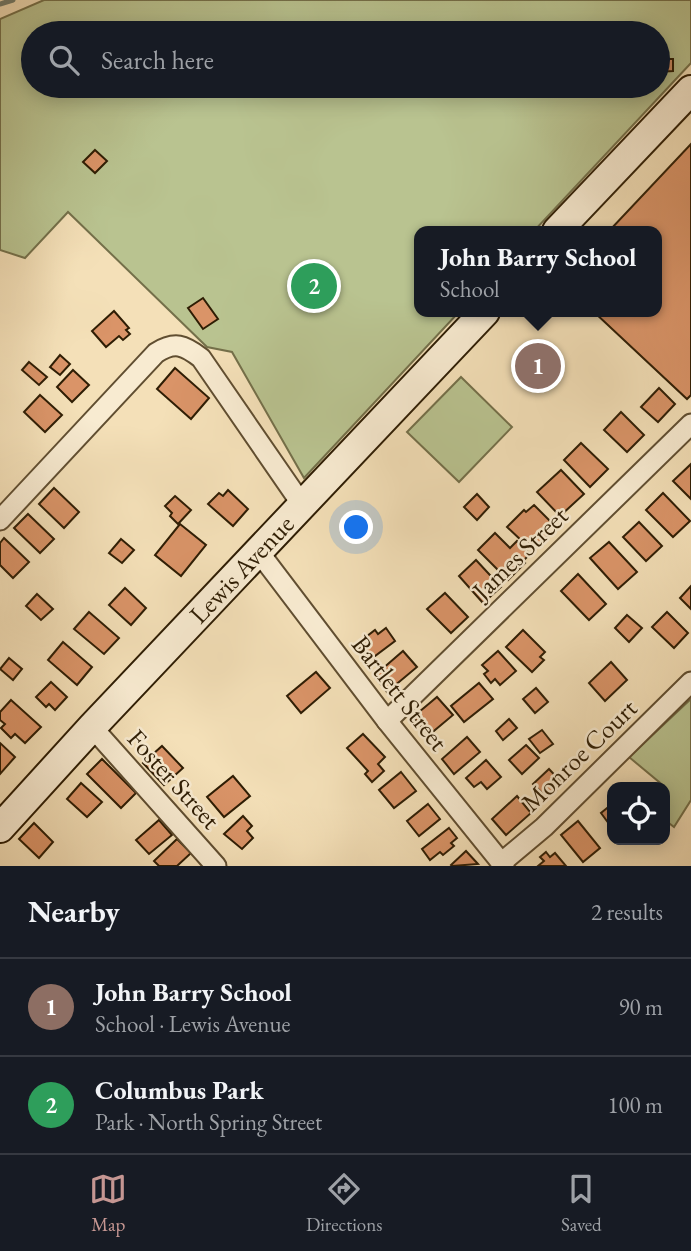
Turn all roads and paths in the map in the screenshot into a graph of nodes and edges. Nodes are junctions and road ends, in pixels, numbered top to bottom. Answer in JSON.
{"nodes":[{"id":1,"x":691,"y":90,"type":"edge"},
{"id":2,"x":562,"y":226,"type":"edge"},
{"id":3,"x":480,"y":317,"type":"edge"},
{"id":4,"x":691,"y":424,"type":"edge"},
{"id":5,"x":303,"y":506,"type":"junction"},
{"id":6,"x":0,"y":520,"type":"edge"},
{"id":7,"x":258,"y":551,"type":"junction"},
{"id":8,"x":691,"y":682,"type":"edge"},
{"id":9,"x":387,"y":720,"type":"junction"},
{"id":10,"x":92,"y":727,"type":"junction"},
{"id":11,"x":0,"y":828,"type":"edge"},
{"id":12,"x":503,"y":865,"type":"edge"},
{"id":13,"x":216,"y":866,"type":"edge"}],
"edges":[{"from":1,"to":2,"type":"main road"},
{"from":3,"to":5,"type":"main road","name":"Lewis Avenue"},
{"from":4,"to":9,"type":"street","name":"James Street"},
{"from":5,"to":6,"type":"street"},
{"from":5,"to":7,"type":"main road","name":"Lewis Avenue"},
{"from":7,"to":9,"type":"street","name":"Bartlett Street"},
{"from":7,"to":10,"type":"main road","name":"Lewis Avenue"},
{"from":8,"to":12,"type":"street","name":"Monroe Court"},
{"from":9,"to":12,"type":"street","name":"Bartlett Street"},
{"from":10,"to":11,"type":"main road","name":"Lewis Avenue"},
{"from":10,"to":13,"type":"street","name":"Foster Street"}]}
